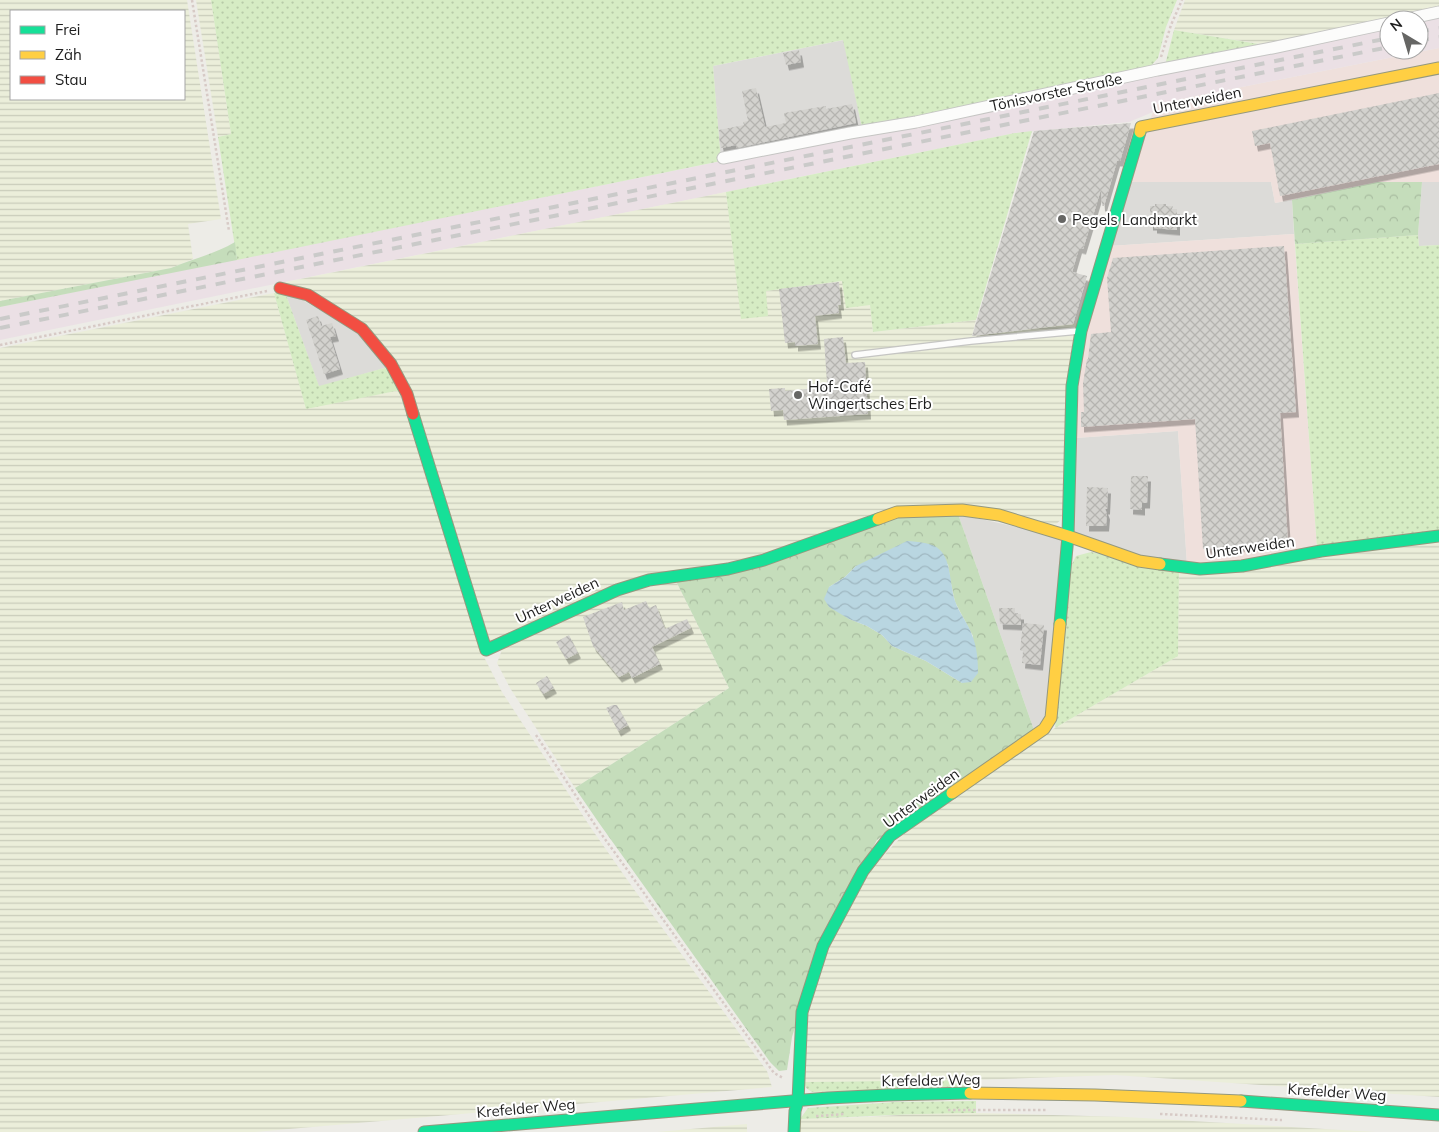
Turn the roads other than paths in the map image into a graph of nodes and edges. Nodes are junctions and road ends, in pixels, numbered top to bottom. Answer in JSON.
{"nodes":[{"id":1,"x":1379,"y":25,"type":"edge"},
{"id":2,"x":1439,"y":68,"type":"edge"},
{"id":3,"x":723,"y":158,"type":"dead end"},
{"id":4,"x":280,"y":288,"type":"road end"},
{"id":5,"x":1082,"y":331,"type":"junction"},
{"id":6,"x":855,"y":355,"type":"dead end"},
{"id":7,"x":1068,"y":536,"type":"junction"},
{"id":8,"x":1439,"y":536,"type":"edge"},
{"id":9,"x":797,"y":1106,"type":"junction"},
{"id":10,"x":1439,"y":1114,"type":"edge"},
{"id":11,"x":424,"y":1132,"type":"edge"},
{"id":12,"x":794,"y":1132,"type":"edge"}],
"edges":[{"from":1,"to":3,"type":"street","name":"Tönisvorster Straße"},
{"from":2,"to":5,"type":"street","name":"Unterweiden"},
{"from":4,"to":7,"type":"street","name":"Unterweiden"},
{"from":5,"to":6,"type":"lane"},
{"from":5,"to":7,"type":"street","name":"Unterweiden"},
{"from":7,"to":8,"type":"street","name":"Unterweiden"},
{"from":7,"to":9,"type":"street","name":"Unterweiden"},
{"from":9,"to":10,"type":"street","name":"Krefelder Weg"},
{"from":9,"to":11,"type":"street","name":"Krefelder Weg"},
{"from":9,"to":12,"type":"street","name":"Unterweiden"}]}
